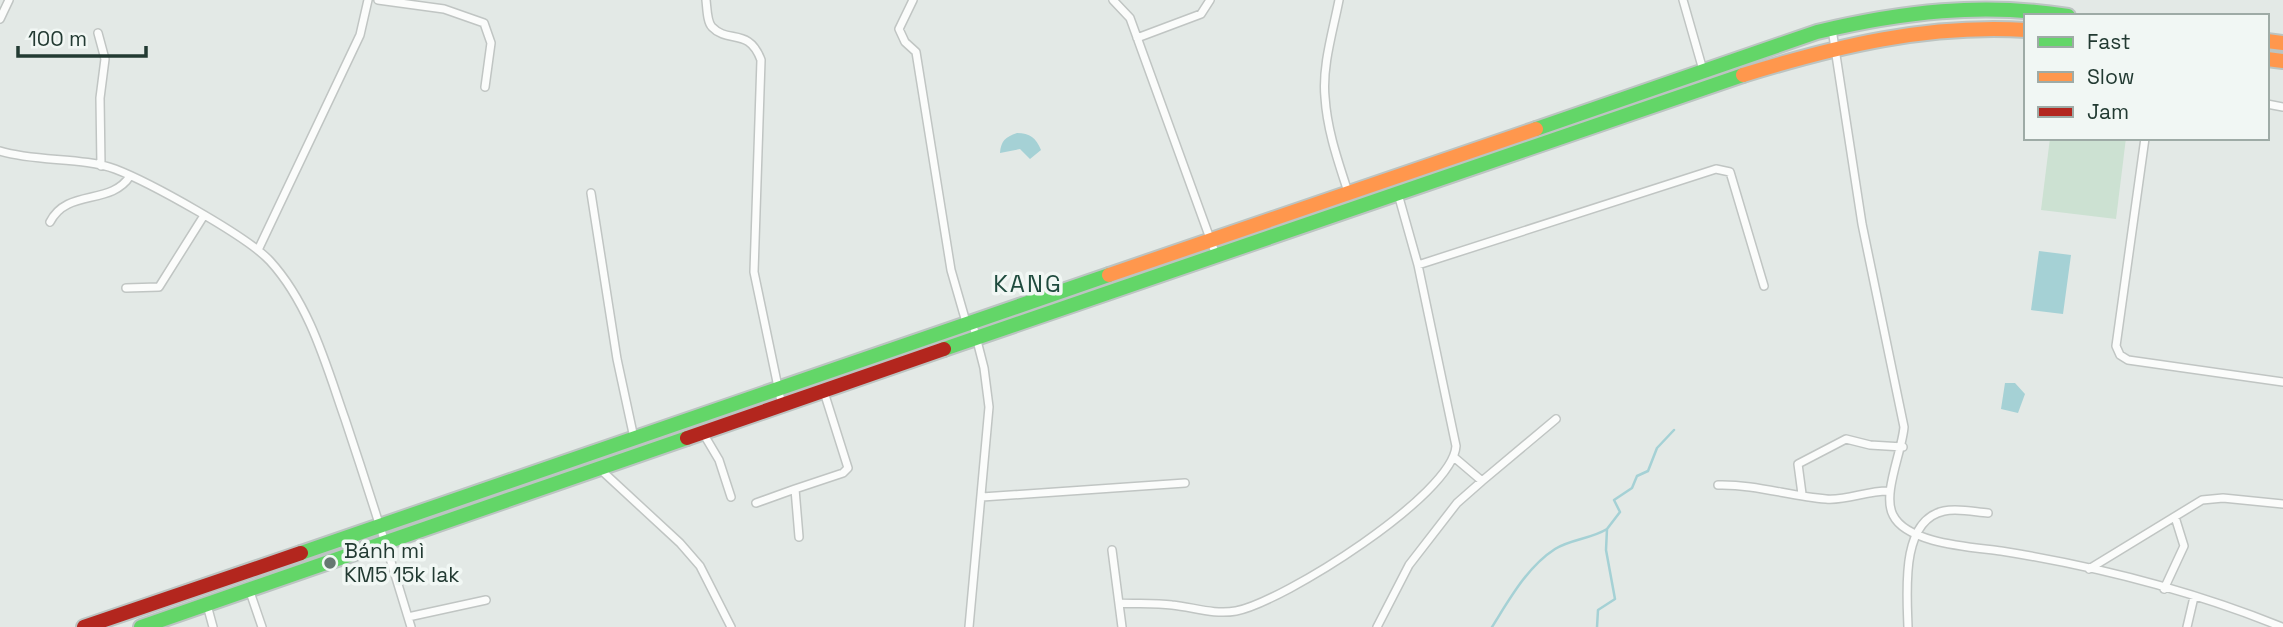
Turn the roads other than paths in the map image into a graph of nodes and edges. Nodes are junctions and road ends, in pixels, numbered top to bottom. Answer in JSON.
{"nodes":[{"id":1,"x":9,"y":0,"type":"edge"},
{"id":2,"x":368,"y":0,"type":"edge"},
{"id":3,"x":378,"y":0,"type":"edge"},
{"id":4,"x":706,"y":0,"type":"edge"},
{"id":5,"x":913,"y":0,"type":"edge"},
{"id":6,"x":1113,"y":0,"type":"edge"},
{"id":7,"x":1210,"y":0,"type":"edge"},
{"id":8,"x":1339,"y":0,"type":"edge"},
{"id":9,"x":1683,"y":0,"type":"edge"},
{"id":10,"x":2054,"y":14,"type":"edge"},
{"id":11,"x":0,"y":19,"type":"edge"},
{"id":12,"x":1832,"y":28,"type":"junction"},
{"id":13,"x":2024,"y":30,"type":"edge"},
{"id":14,"x":98,"y":33,"type":"dead end"},
{"id":15,"x":1138,"y":38,"type":"junction"},
{"id":16,"x":1835,"y":47,"type":"junction"},
{"id":17,"x":1703,"y":70,"type":"junction"},
{"id":18,"x":485,"y":87,"type":"dead end"},
{"id":19,"x":1609,"y":103,"type":"junction"},
{"id":20,"x":1614,"y":119,"type":"junction"},
{"id":21,"x":2145,"y":140,"type":"edge"},
{"id":22,"x":0,"y":151,"type":"edge"},
{"id":23,"x":101,"y":166,"type":"junction"},
{"id":24,"x":131,"y":176,"type":"junction"},
{"id":25,"x":1348,"y":192,"type":"junction"},
{"id":26,"x":591,"y":193,"type":"dead end"},
{"id":27,"x":1398,"y":194,"type":"junction"},
{"id":28,"x":204,"y":217,"type":"junction"},
{"id":29,"x":50,"y":222,"type":"dead end"},
{"id":30,"x":1211,"y":240,"type":"junction"},
{"id":31,"x":258,"y":250,"type":"junction"},
{"id":32,"x":1216,"y":255,"type":"junction"},
{"id":33,"x":1418,"y":265,"type":"junction"},
{"id":34,"x":1764,"y":286,"type":"dead end"},
{"id":35,"x":126,"y":288,"type":"dead end"},
{"id":36,"x":969,"y":321,"type":"junction"},
{"id":37,"x":976,"y":336,"type":"junction"},
{"id":38,"x":2283,"y":382,"type":"edge"},
{"id":39,"x":778,"y":390,"type":"junction"},
{"id":40,"x":823,"y":391,"type":"junction"},
{"id":41,"x":782,"y":407,"type":"junction"},
{"id":42,"x":1556,"y":419,"type":"dead end"},
{"id":43,"x":702,"y":433,"type":"junction"},
{"id":44,"x":634,"y":439,"type":"junction"},
{"id":45,"x":1903,"y":447,"type":"junction"},
{"id":46,"x":1455,"y":458,"type":"junction"},
{"id":47,"x":601,"y":470,"type":"junction"},
{"id":48,"x":1482,"y":481,"type":"junction"},
{"id":49,"x":1185,"y":483,"type":"dead end"},
{"id":50,"x":1718,"y":485,"type":"dead end"},
{"id":51,"x":795,"y":489,"type":"junction"},
{"id":52,"x":1890,"y":491,"type":"junction"},
{"id":53,"x":1802,"y":494,"type":"junction"},
{"id":54,"x":731,"y":497,"type":"dead end"},
{"id":55,"x":982,"y":497,"type":"junction"},
{"id":56,"x":756,"y":503,"type":"dead end"},
{"id":57,"x":2283,"y":505,"type":"edge"},
{"id":58,"x":1989,"y":513,"type":"dead end"},
{"id":59,"x":2175,"y":517,"type":"junction"},
{"id":60,"x":381,"y":524,"type":"junction"},
{"id":61,"x":1916,"y":532,"type":"junction"},
{"id":62,"x":799,"y":537,"type":"dead end"},
{"id":63,"x":386,"y":541,"type":"junction"},
{"id":64,"x":1112,"y":550,"type":"dead end"},
{"id":65,"x":2088,"y":569,"type":"junction"},
{"id":66,"x":249,"y":589,"type":"junction"},
{"id":67,"x":2164,"y":589,"type":"junction"},
{"id":68,"x":2194,"y":597,"type":"junction"},
{"id":69,"x":486,"y":600,"type":"dead end"},
{"id":70,"x":1119,"y":603,"type":"junction"},
{"id":71,"x":152,"y":605,"type":"junction"},
{"id":72,"x":207,"y":605,"type":"junction"},
{"id":73,"x":408,"y":617,"type":"junction"},
{"id":74,"x":158,"y":621,"type":"junction"},
{"id":75,"x":84,"y":627,"type":"edge"},
{"id":76,"x":141,"y":627,"type":"edge"},
{"id":77,"x":213,"y":627,"type":"edge"},
{"id":78,"x":262,"y":627,"type":"edge"},
{"id":79,"x":411,"y":627,"type":"edge"},
{"id":80,"x":731,"y":627,"type":"edge"},
{"id":81,"x":969,"y":627,"type":"edge"},
{"id":82,"x":1122,"y":627,"type":"edge"},
{"id":83,"x":1377,"y":627,"type":"edge"},
{"id":84,"x":1908,"y":627,"type":"edge"},
{"id":85,"x":2186,"y":627,"type":"edge"},
{"id":86,"x":2282,"y":627,"type":"edge"}],
"edges":[{"from":1,"to":11,"type":"street"},
{"from":2,"to":31,"type":"street"},
{"from":3,"to":18,"type":"street"},
{"from":4,"to":39,"type":"street"},
{"from":5,"to":36,"type":"street"},
{"from":6,"to":15,"type":"street"},
{"from":7,"to":15,"type":"street"},
{"from":8,"to":25,"type":"street"},
{"from":9,"to":17,"type":"street"},
{"from":10,"to":12,"type":"highway"},
{"from":12,"to":16,"type":"street"},
{"from":12,"to":17,"type":"highway"},
{"from":13,"to":16,"type":"highway"},
{"from":14,"to":23,"type":"street"},
{"from":15,"to":30,"type":"street"},
{"from":16,"to":20,"type":"highway"},
{"from":16,"to":45,"type":"street"},
{"from":17,"to":19,"type":"highway"},
{"from":19,"to":20,"type":"highway"},
{"from":19,"to":25,"type":"highway"},
{"from":20,"to":27,"type":"highway"},
{"from":21,"to":38,"type":"street"},
{"from":22,"to":23,"type":"street"},
{"from":23,"to":24,"type":"street"},
{"from":24,"to":28,"type":"street"},
{"from":24,"to":29,"type":"street"},
{"from":25,"to":30,"type":"highway"},
{"from":26,"to":44,"type":"street"},
{"from":27,"to":32,"type":"highway"},
{"from":27,"to":33,"type":"street"},
{"from":28,"to":31,"type":"street"},
{"from":28,"to":35,"type":"street"},
{"from":30,"to":32,"type":"street"},
{"from":30,"to":36,"type":"highway"},
{"from":31,"to":60,"type":"street"},
{"from":32,"to":37,"type":"highway"},
{"from":33,"to":34,"type":"street"},
{"from":33,"to":46,"type":"street"},
{"from":36,"to":37,"type":"street"},
{"from":36,"to":39,"type":"highway"},
{"from":37,"to":40,"type":"highway"},
{"from":37,"to":55,"type":"street"},
{"from":39,"to":41,"type":"street"},
{"from":39,"to":44,"type":"highway"},
{"from":40,"to":41,"type":"highway"},
{"from":40,"to":51,"type":"street"},
{"from":41,"to":43,"type":"highway"},
{"from":42,"to":48,"type":"street"},
{"from":43,"to":47,"type":"highway"},
{"from":43,"to":54,"type":"street"},
{"from":44,"to":60,"type":"highway"},
{"from":45,"to":52,"type":"street"},
{"from":45,"to":53,"type":"street"},
{"from":46,"to":48,"type":"street"},
{"from":46,"to":70,"type":"street"},
{"from":47,"to":63,"type":"highway"},
{"from":47,"to":80,"type":"street"},
{"from":48,"to":83,"type":"street"},
{"from":49,"to":55,"type":"street"},
{"from":50,"to":53,"type":"street"},
{"from":51,"to":56,"type":"street"},
{"from":51,"to":62,"type":"street"},
{"from":52,"to":53,"type":"street"},
{"from":52,"to":61,"type":"street"},
{"from":55,"to":81,"type":"street"},
{"from":57,"to":59,"type":"street"},
{"from":58,"to":61,"type":"street"},
{"from":59,"to":65,"type":"street"},
{"from":59,"to":67,"type":"street"},
{"from":60,"to":63,"type":"street"},
{"from":60,"to":71,"type":"highway"},
{"from":61,"to":65,"type":"street"},
{"from":61,"to":84,"type":"street"},
{"from":63,"to":66,"type":"highway"},
{"from":63,"to":73,"type":"street"},
{"from":64,"to":70,"type":"street"},
{"from":65,"to":67,"type":"street"},
{"from":66,"to":72,"type":"highway"},
{"from":66,"to":78,"type":"street"},
{"from":67,"to":68,"type":"street"},
{"from":68,"to":85,"type":"street"},
{"from":68,"to":86,"type":"street"},
{"from":69,"to":73,"type":"street"},
{"from":70,"to":82,"type":"street"},
{"from":71,"to":74,"type":"highway"},
{"from":71,"to":75,"type":"highway"},
{"from":72,"to":74,"type":"highway"},
{"from":72,"to":77,"type":"street"},
{"from":73,"to":79,"type":"street"},
{"from":74,"to":76,"type":"highway"}]}
